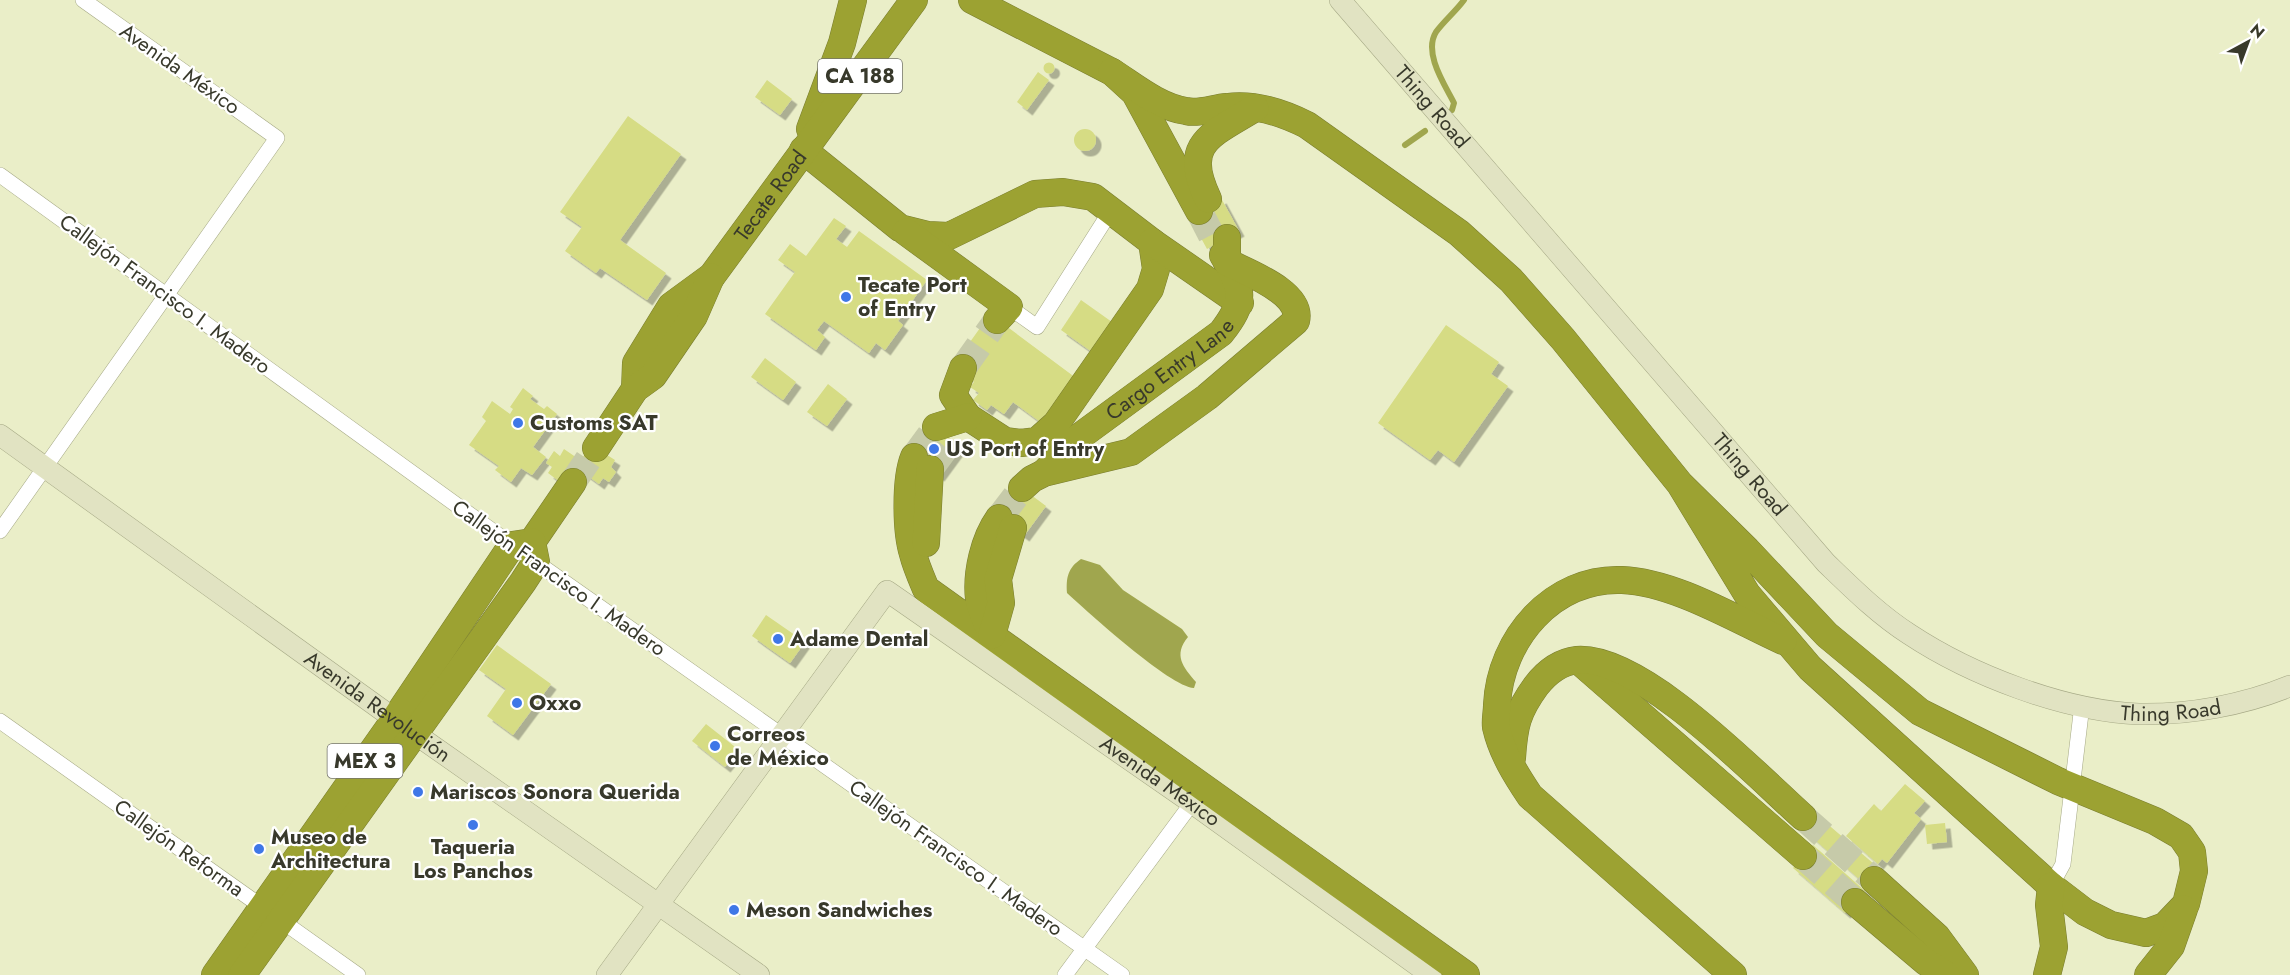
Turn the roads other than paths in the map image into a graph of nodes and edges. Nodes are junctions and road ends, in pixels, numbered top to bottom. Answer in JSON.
{"nodes":[{"id":1,"x":83,"y":0,"type":"edge"},
{"id":2,"x":853,"y":0,"type":"edge"},
{"id":3,"x":914,"y":0,"type":"edge"},
{"id":4,"x":972,"y":0,"type":"edge"},
{"id":5,"x":1340,"y":0,"type":"edge"},
{"id":6,"x":1112,"y":72,"type":"junction"},
{"id":7,"x":1255,"y":108,"type":"junction"},
{"id":8,"x":803,"y":150,"type":"junction"},
{"id":9,"x":0,"y":175,"type":"edge"},
{"id":10,"x":1110,"y":212,"type":"junction"},
{"id":11,"x":900,"y":228,"type":"junction"},
{"id":12,"x":1152,"y":242,"type":"junction"},
{"id":13,"x":167,"y":295,"type":"junction"},
{"id":14,"x":1240,"y":303,"type":"junction"},
{"id":15,"x":1003,"y":314,"type":"joint"},
{"id":16,"x":963,"y":368,"type":"tunnel mouth"},
{"id":17,"x":968,"y":417,"type":"junction"},
{"id":18,"x":944,"y":433,"type":"tunnel mouth"},
{"id":19,"x":0,"y":435,"type":"edge"},
{"id":20,"x":596,"y":447,"type":"tunnel mouth"},
{"id":21,"x":922,"y":463,"type":"tunnel mouth"},
{"id":22,"x":45,"y":467,"type":"junction"},
{"id":23,"x":573,"y":482,"type":"tunnel mouth"},
{"id":24,"x":1680,"y":484,"type":"junction"},
{"id":25,"x":1006,"y":523,"type":"tunnel mouth"},
{"id":26,"x":0,"y":531,"type":"edge"},
{"id":27,"x":526,"y":550,"type":"junction"},
{"id":28,"x":992,"y":635,"type":"junction"},
{"id":29,"x":1789,"y":644,"type":"junction"},
{"id":30,"x":1579,"y":660,"type":"junction"},
{"id":31,"x":2290,"y":686,"type":"edge"},
{"id":32,"x":2082,"y":705,"type":"junction"},
{"id":33,"x":0,"y":721,"type":"edge"},
{"id":34,"x":404,"y":726,"type":"junction"},
{"id":35,"x":780,"y":734,"type":"junction"},
{"id":36,"x":1511,"y":768,"type":"junction"},
{"id":37,"x":2071,"y":787,"type":"junction"},
{"id":38,"x":1192,"y":803,"type":"junction"},
{"id":39,"x":1803,"y":817,"type":"tunnel mouth"},
{"id":40,"x":1803,"y":856,"type":"tunnel mouth"},
{"id":41,"x":1874,"y":880,"type":"tunnel mouth"},
{"id":42,"x":2051,"y":886,"type":"junction"},
{"id":43,"x":1855,"y":902,"type":"tunnel mouth"},
{"id":44,"x":658,"y":903,"type":"junction"},
{"id":45,"x":2186,"y":904,"type":"junction"},
{"id":46,"x":273,"y":914,"type":"junction"},
{"id":47,"x":1084,"y":948,"type":"junction"},
{"id":48,"x":215,"y":975,"type":"edge"},
{"id":49,"x":242,"y":975,"type":"edge"},
{"id":50,"x":358,"y":975,"type":"edge"},
{"id":51,"x":607,"y":975,"type":"edge"},
{"id":52,"x":759,"y":975,"type":"edge"},
{"id":53,"x":1065,"y":975,"type":"edge"},
{"id":54,"x":1122,"y":975,"type":"edge"},
{"id":55,"x":1431,"y":975,"type":"edge"},
{"id":56,"x":1466,"y":975,"type":"edge"},
{"id":57,"x":1733,"y":975,"type":"edge"},
{"id":58,"x":1946,"y":975,"type":"edge"},
{"id":59,"x":1965,"y":975,"type":"edge"},
{"id":60,"x":2047,"y":975,"type":"edge"},
{"id":61,"x":2148,"y":975,"type":"edge"}],
"edges":[{"from":1,"to":13,"type":"street","name":"Avenida México"},
{"from":2,"to":8,"type":"highway","number":"CA 188"},
{"from":3,"to":8,"type":"highway","name":"Tecate Road","number":"CA 188"},
{"from":4,"to":6,"type":"highway"},
{"from":5,"to":32,"type":"street","name":"Thing Road"},
{"from":6,"to":7,"type":"highway"},
{"from":6,"to":7,"type":"highway"},
{"from":7,"to":24,"type":"highway"},
{"from":8,"to":11,"type":"highway"},
{"from":8,"to":20,"type":"highway","name":"Tecate Road","number":"CA 188"},
{"from":9,"to":13,"type":"street","name":"Callejón Francisco I. Madero"},
{"from":10,"to":11,"type":"highway"},
{"from":10,"to":12,"type":"highway"},
{"from":10,"to":15,"type":"street"},
{"from":11,"to":15,"type":"highway"},
{"from":12,"to":14,"type":"highway"},
{"from":12,"to":17,"type":"highway"},
{"from":13,"to":22,"type":"street"},
{"from":13,"to":27,"type":"street","name":"Callejón Francisco I. Madero"},
{"from":14,"to":14,"type":"highway","name":"Cargo Entry Lane"},
{"from":16,"to":17,"type":"highway"},
{"from":17,"to":18,"type":"highway"},
{"from":19,"to":22,"type":"street","name":"Avenida Revolución"},
{"from":21,"to":28,"type":"highway"},
{"from":22,"to":26,"type":"street"},
{"from":22,"to":34,"type":"street","name":"Avenida Revolución"},
{"from":23,"to":27,"type":"highway"},
{"from":24,"to":29,"type":"highway"},
{"from":24,"to":37,"type":"highway"},
{"from":25,"to":28,"type":"highway"},
{"from":27,"to":34,"type":"highway","number":"MEX 3"},
{"from":27,"to":35,"type":"street","name":"Callejón Francisco I. Madero"},
{"from":28,"to":56,"type":"highway"},
{"from":29,"to":36,"type":"highway"},
{"from":29,"to":42,"type":"highway"},
{"from":30,"to":36,"type":"highway"},
{"from":30,"to":39,"type":"highway"},
{"from":30,"to":40,"type":"highway"},
{"from":31,"to":32,"type":"street","name":"Thing Road"},
{"from":32,"to":37,"type":"street"},
{"from":33,"to":46,"type":"street","name":"Callejón Reforma"},
{"from":34,"to":44,"type":"street","name":"Avenida Revolución"},
{"from":34,"to":46,"type":"highway","number":"MEX 3"},
{"from":35,"to":38,"type":"street","name":"Avenida México"},
{"from":35,"to":44,"type":"street"},
{"from":35,"to":47,"type":"street","name":"Callejón Francisco I. Madero"},
{"from":36,"to":57,"type":"highway"},
{"from":37,"to":42,"type":"street"},
{"from":37,"to":45,"type":"highway"},
{"from":38,"to":47,"type":"street"},
{"from":38,"to":55,"type":"street","name":"Avenida México"},
{"from":41,"to":59,"type":"highway"},
{"from":42,"to":45,"type":"highway"},
{"from":42,"to":60,"type":"highway"},
{"from":43,"to":58,"type":"highway"},
{"from":44,"to":51,"type":"street"},
{"from":44,"to":52,"type":"street","name":"Avenida Revolución"},
{"from":45,"to":61,"type":"highway"},
{"from":46,"to":48,"type":"highway","number":"MEX 3"},
{"from":46,"to":49,"type":"highway","number":"MEX 3"},
{"from":46,"to":50,"type":"street","name":"Callejón Reforma"},
{"from":47,"to":53,"type":"street"},
{"from":47,"to":54,"type":"street","name":"Callejón Francisco I. Madero"}]}
